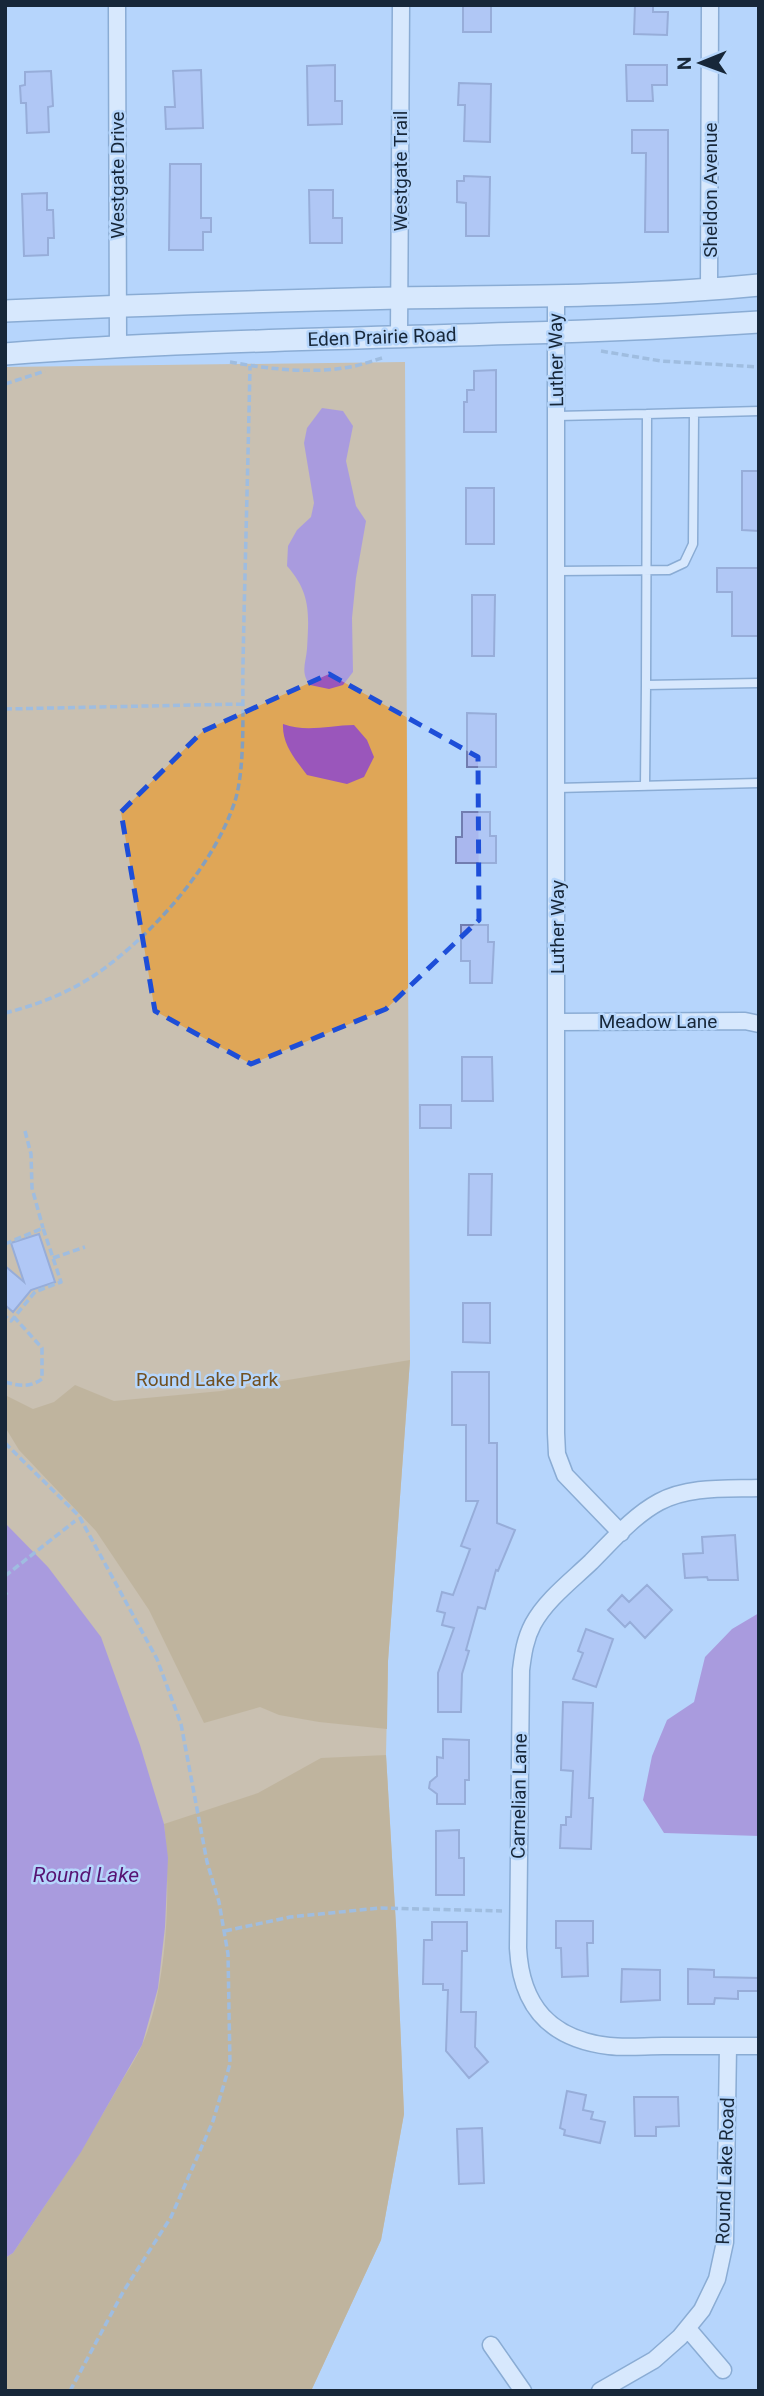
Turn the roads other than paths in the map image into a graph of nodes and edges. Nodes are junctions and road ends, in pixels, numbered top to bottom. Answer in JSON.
{"nodes":[{"id":1,"x":117,"y":5,"type":"edge"},
{"id":2,"x":401,"y":5,"type":"edge"},
{"id":3,"x":710,"y":5,"type":"edge"},
{"id":4,"x":759,"y":285,"type":"edge"},
{"id":5,"x":709,"y":290,"type":"junction"},
{"id":6,"x":556,"y":296,"type":"junction"},
{"id":7,"x":399,"y":298,"type":"junction"},
{"id":8,"x":119,"y":305,"type":"junction"},
{"id":9,"x":5,"y":311,"type":"edge"},
{"id":10,"x":759,"y":322,"type":"edge"},
{"id":11,"x":555,"y":332,"type":"junction"},
{"id":12,"x":399,"y":336,"type":"junction"},
{"id":13,"x":118,"y":346,"type":"junction"},
{"id":14,"x":5,"y":354,"type":"edge"},
{"id":15,"x":759,"y":411,"type":"edge"},
{"id":16,"x":694,"y":413,"type":"junction"},
{"id":17,"x":647,"y":414,"type":"junction"},
{"id":18,"x":557,"y":416,"type":"junction"},
{"id":19,"x":557,"y":571,"type":"junction"},
{"id":20,"x":647,"y":571,"type":"junction"},
{"id":21,"x":759,"y":683,"type":"edge"},
{"id":22,"x":646,"y":685,"type":"junction"},
{"id":23,"x":759,"y":783,"type":"edge"},
{"id":24,"x":645,"y":786,"type":"junction"},
{"id":25,"x":557,"y":788,"type":"junction"},
{"id":26,"x":556,"y":1021,"type":"junction"},
{"id":27,"x":759,"y":1024,"type":"edge"},
{"id":28,"x":759,"y":1488,"type":"edge"},
{"id":29,"x":621,"y":1532,"type":"junction"},
{"id":30,"x":728,"y":2046,"type":"junction"},
{"id":31,"x":759,"y":2046,"type":"edge"},
{"id":32,"x":688,"y":2329,"type":"junction"},
{"id":33,"x":491,"y":2345,"type":"dead end"},
{"id":34,"x":723,"y":2370,"type":"dead end"},
{"id":35,"x":523,"y":2391,"type":"edge"},
{"id":36,"x":600,"y":2391,"type":"edge"}],
"edges":[{"from":1,"to":8,"type":"street","name":"Westgate Drive"},
{"from":2,"to":7,"type":"street","name":"Westgate Trail"},
{"from":3,"to":5,"type":"street","name":"Sheldon Avenue"},
{"from":4,"to":5,"type":"main road","name":"Eden Prairie Road"},
{"from":5,"to":6,"type":"main road","name":"Eden Prairie Road"},
{"from":6,"to":7,"type":"main road","name":"Eden Prairie Road"},
{"from":6,"to":11,"type":"street","name":"Luther Way"},
{"from":7,"to":8,"type":"main road","name":"Eden Prairie Road"},
{"from":7,"to":12,"type":"street","name":"Westgate Trail"},
{"from":8,"to":9,"type":"main road","name":"Eden Prairie Road"},
{"from":8,"to":13,"type":"street","name":"Westgate Drive"},
{"from":10,"to":11,"type":"main road","name":"Eden Prairie Road"},
{"from":11,"to":12,"type":"main road","name":"Eden Prairie Road"},
{"from":11,"to":18,"type":"street","name":"Luther Way"},
{"from":12,"to":13,"type":"main road","name":"Eden Prairie Road"},
{"from":13,"to":14,"type":"main road","name":"Eden Prairie Road"},
{"from":15,"to":16,"type":"lane"},
{"from":16,"to":17,"type":"lane"},
{"from":16,"to":20,"type":"lane"},
{"from":17,"to":18,"type":"lane"},
{"from":17,"to":20,"type":"lane"},
{"from":18,"to":19,"type":"street","name":"Luther Way"},
{"from":19,"to":20,"type":"lane"},
{"from":19,"to":25,"type":"street","name":"Luther Way"},
{"from":20,"to":22,"type":"lane"},
{"from":21,"to":22,"type":"lane"},
{"from":22,"to":24,"type":"lane"},
{"from":23,"to":24,"type":"lane"},
{"from":24,"to":25,"type":"lane"},
{"from":25,"to":26,"type":"street","name":"Luther Way"},
{"from":26,"to":27,"type":"street","name":"Meadow Lane"},
{"from":26,"to":29,"type":"street","name":"Luther Way"},
{"from":28,"to":29,"type":"street","name":"Carnelian Lane"},
{"from":29,"to":30,"type":"street","name":"Carnelian Lane"},
{"from":30,"to":31,"type":"street","name":"Carnelian Lane"},
{"from":30,"to":32,"type":"street","name":"Round Lake Road"},
{"from":32,"to":34,"type":"street"},
{"from":32,"to":36,"type":"street","name":"Round Lake Road"},
{"from":33,"to":35,"type":"street"}]}
